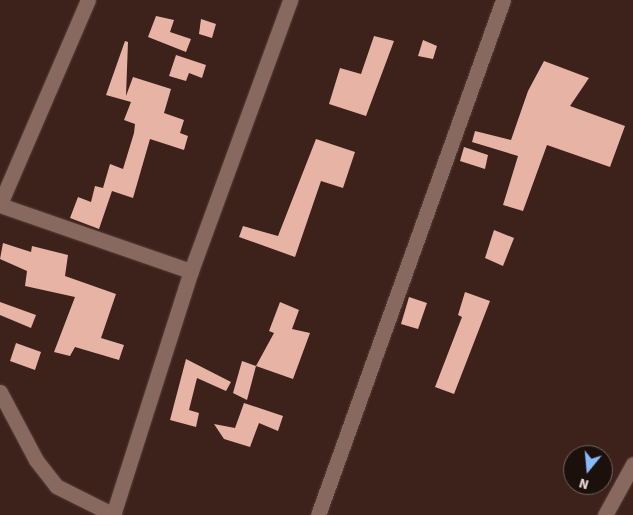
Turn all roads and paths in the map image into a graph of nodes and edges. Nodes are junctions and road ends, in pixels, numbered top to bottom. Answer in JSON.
{"nodes":[{"id":1,"x":88,"y":0,"type":"edge"},
{"id":2,"x":290,"y":0,"type":"edge"},
{"id":3,"x":503,"y":0,"type":"edge"},
{"id":4,"x":0,"y":204,"type":"edge"},
{"id":5,"x":191,"y":271,"type":"junction"},
{"id":6,"x":0,"y":392,"type":"edge"},
{"id":7,"x":633,"y":464,"type":"edge"},
{"id":8,"x":113,"y":515,"type":"edge"},
{"id":9,"x":318,"y":515,"type":"edge"},
{"id":10,"x":605,"y":515,"type":"edge"}],
"edges":[{"from":1,"to":4,"type":"street"},
{"from":2,"to":5,"type":"street"},
{"from":3,"to":9,"type":"street"},
{"from":4,"to":5,"type":"street"},
{"from":5,"to":8,"type":"street"},
{"from":6,"to":8,"type":"street"},
{"from":7,"to":10,"type":"street"}]}
